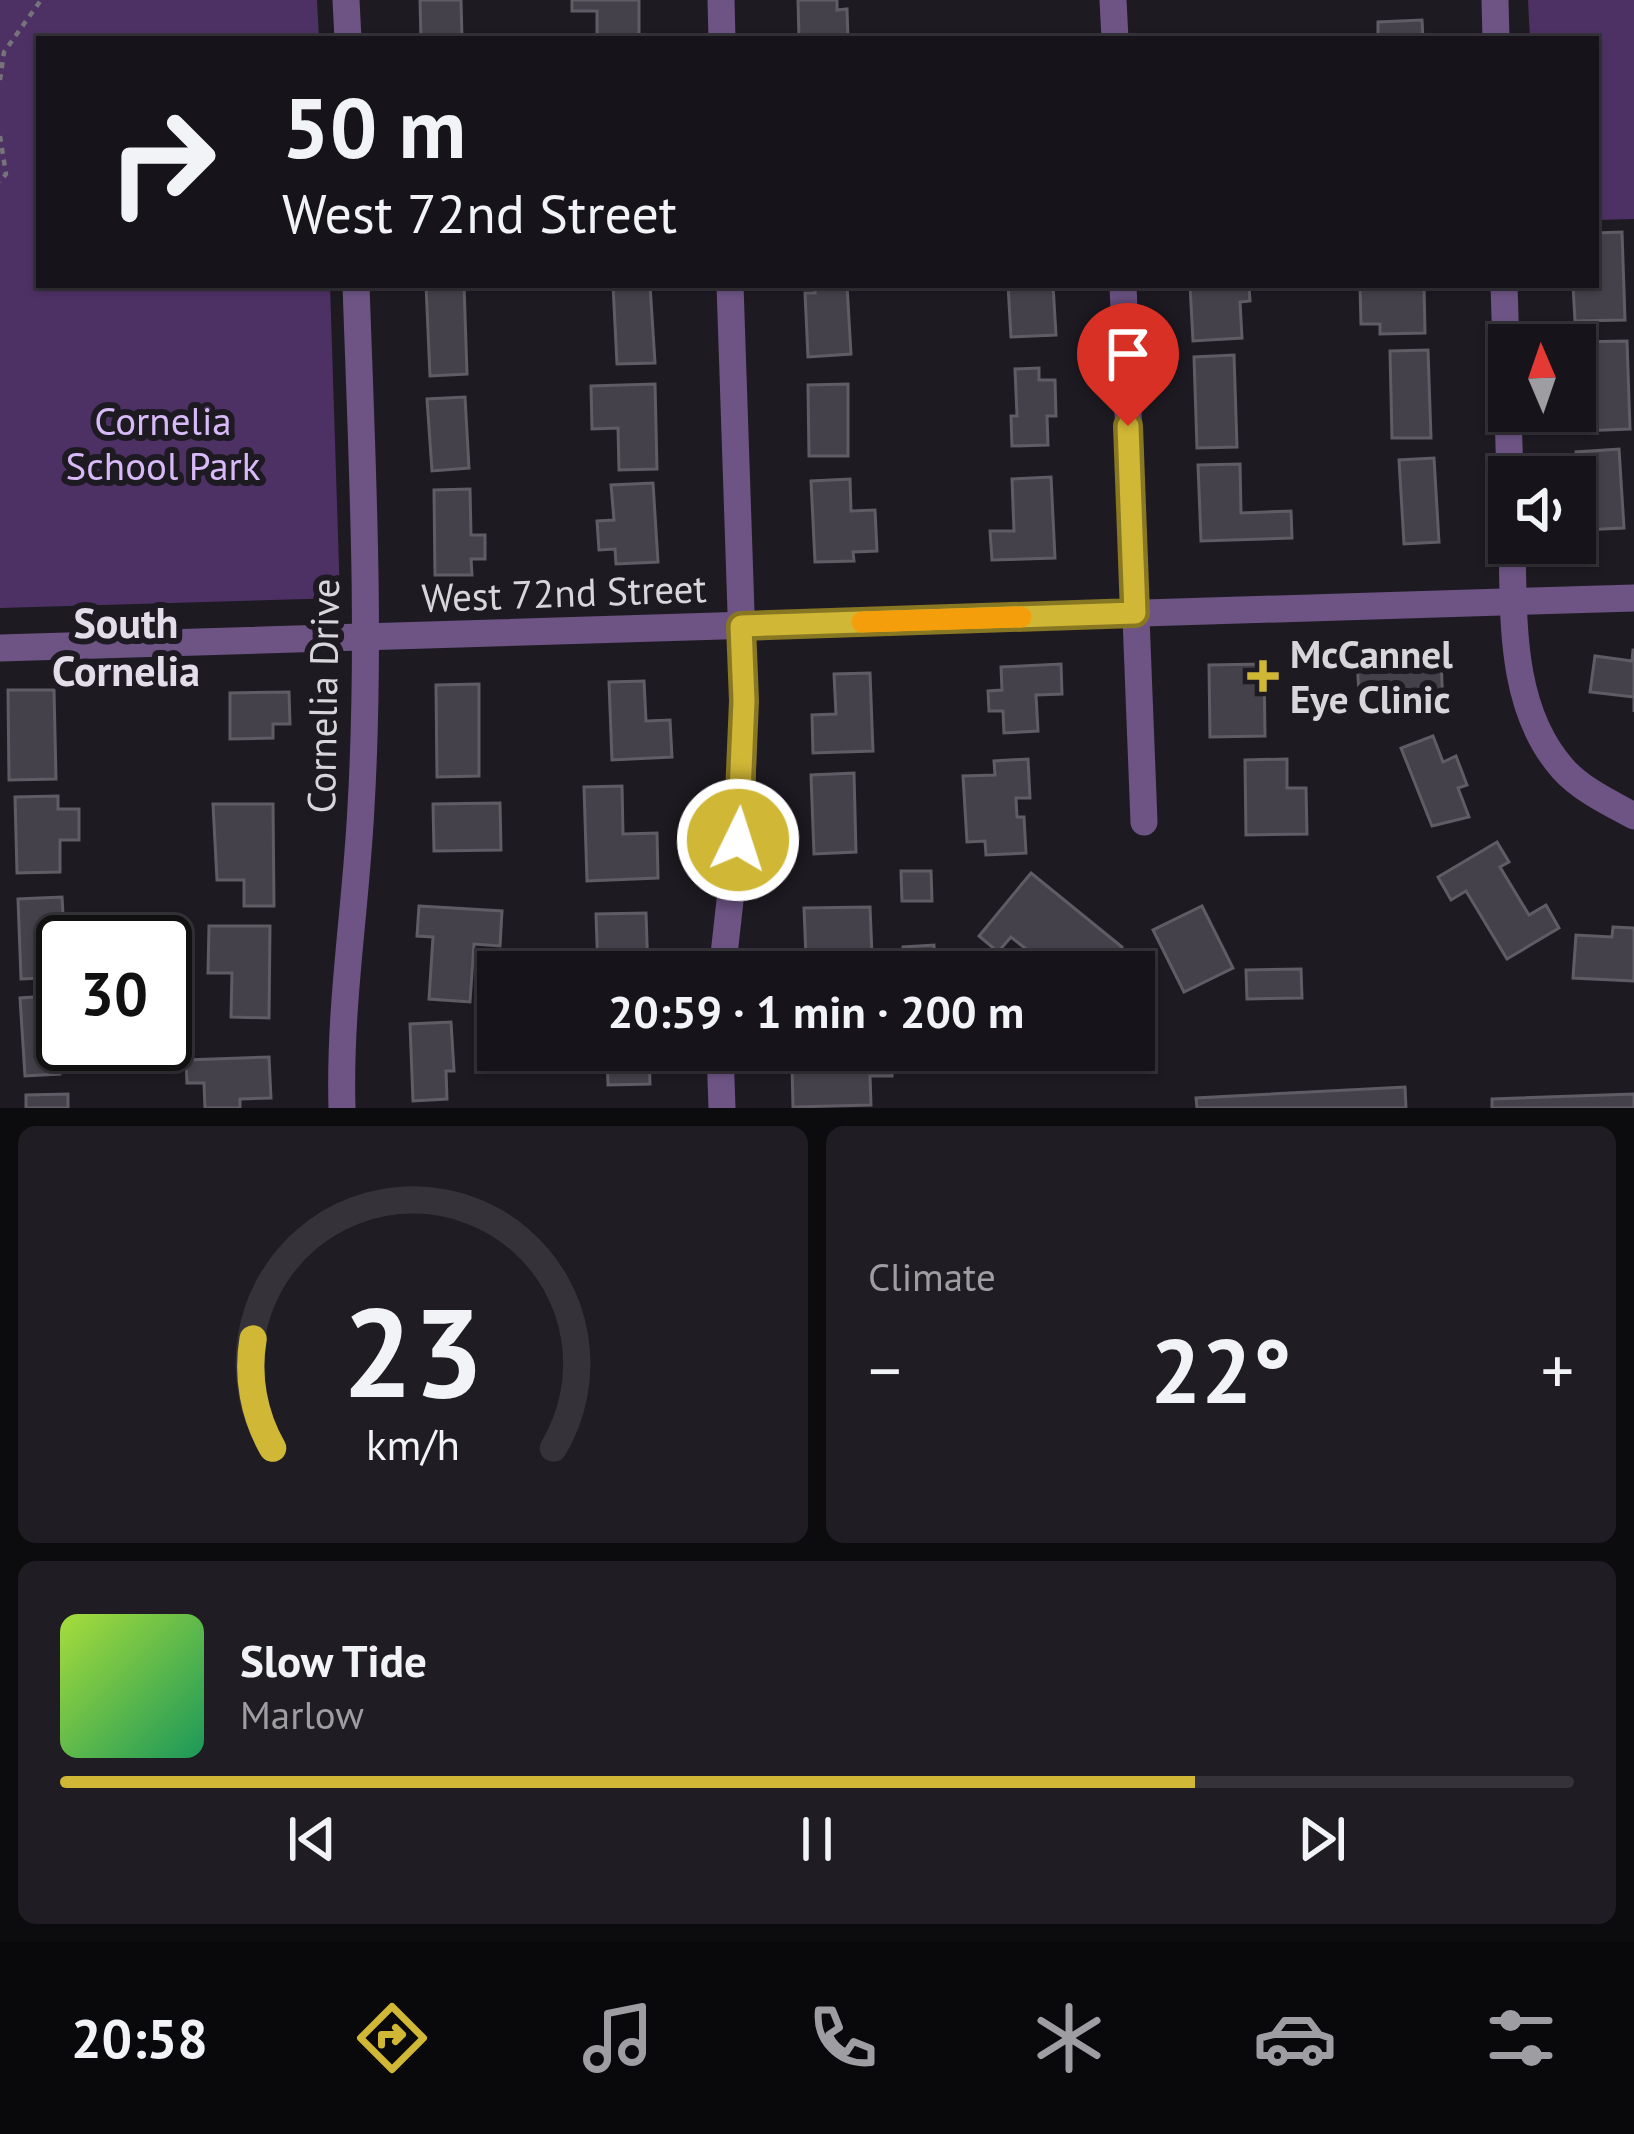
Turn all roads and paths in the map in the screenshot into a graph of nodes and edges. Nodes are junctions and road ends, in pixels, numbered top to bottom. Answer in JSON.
{"nodes":[{"id":1,"x":41,"y":0,"type":"edge"},
{"id":2,"x":346,"y":0,"type":"edge"},
{"id":3,"x":721,"y":0,"type":"edge"},
{"id":4,"x":1113,"y":0,"type":"edge"},
{"id":5,"x":1495,"y":0,"type":"edge"},
{"id":6,"x":348,"y":36,"type":"edge"},
{"id":7,"x":722,"y":36,"type":"edge"},
{"id":8,"x":1114,"y":36,"type":"edge"},
{"id":9,"x":1496,"y":36,"type":"edge"},
{"id":10,"x":0,"y":80,"type":"edge"},
{"id":11,"x":0,"y":136,"type":"edge"},
{"id":12,"x":2,"y":169,"type":"edge"},
{"id":13,"x":0,"y":182,"type":"edge"},
{"id":14,"x":356,"y":288,"type":"edge"},
{"id":15,"x":730,"y":288,"type":"edge"},
{"id":16,"x":1123,"y":288,"type":"edge"},
{"id":17,"x":1504,"y":288,"type":"edge"},
{"id":18,"x":1509,"y":456,"type":"edge"},
{"id":19,"x":1512,"y":564,"type":"edge"},
{"id":20,"x":1634,"y":598,"type":"edge"},
{"id":21,"x":1513,"y":602,"type":"junction"},
{"id":22,"x":1135,"y":613,"type":"junction"},
{"id":23,"x":741,"y":626,"type":"junction"},
{"id":24,"x":368,"y":639,"type":"junction"},
{"id":25,"x":0,"y":648,"type":"edge"},
{"id":26,"x":1634,"y":816,"type":"edge"},
{"id":27,"x":1144,"y":822,"type":"dead end"},
{"id":28,"x":724,"y":951,"type":"edge"},
{"id":29,"x":721,"y":1071,"type":"edge"},
{"id":30,"x":342,"y":1108,"type":"edge"},
{"id":31,"x":722,"y":1108,"type":"edge"}],
"edges":[{"from":1,"to":10,"type":"path"},
{"from":2,"to":6,"type":"street"},
{"from":3,"to":7,"type":"street"},
{"from":4,"to":8,"type":"street"},
{"from":5,"to":9,"type":"street"},
{"from":11,"to":12,"type":"path"},
{"from":12,"to":13,"type":"path"},
{"from":14,"to":24,"type":"street","name":"Cornelia Drive"},
{"from":15,"to":23,"type":"street"},
{"from":16,"to":22,"type":"street"},
{"from":17,"to":18,"type":"street"},
{"from":19,"to":21,"type":"street"},
{"from":20,"to":21,"type":"street","name":"West 72nd Street"},
{"from":21,"to":22,"type":"street","name":"West 72nd Street"},
{"from":21,"to":26,"type":"street"},
{"from":22,"to":23,"type":"street","name":"West 72nd Street"},
{"from":22,"to":27,"type":"street"},
{"from":23,"to":24,"type":"street","name":"West 72nd Street"},
{"from":23,"to":28,"type":"street"},
{"from":24,"to":25,"type":"street","name":"West 72nd Street"},
{"from":24,"to":30,"type":"street","name":"Cornelia Drive"},
{"from":29,"to":31,"type":"street"}]}
